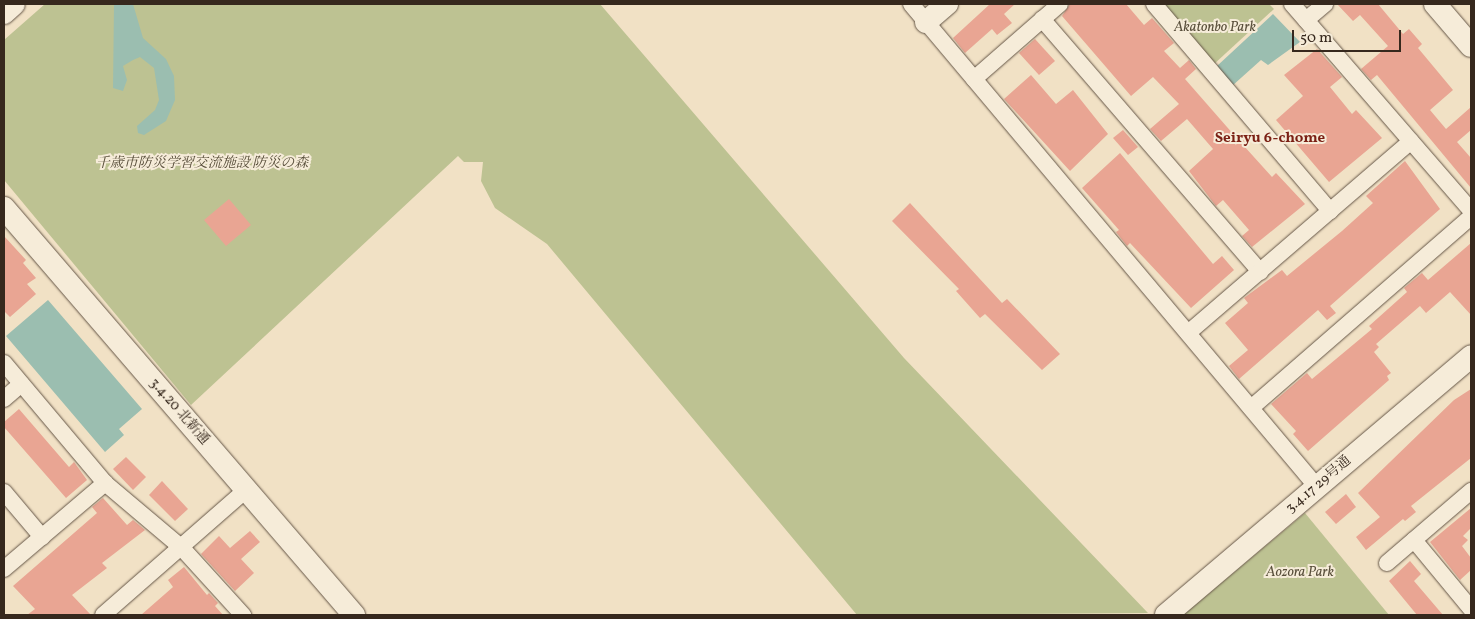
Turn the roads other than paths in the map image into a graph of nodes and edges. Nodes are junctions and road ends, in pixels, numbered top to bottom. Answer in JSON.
{"nodes":[{"id":1,"x":14,"y":4,"type":"edge"},
{"id":2,"x":911,"y":4,"type":"edge"},
{"id":3,"x":947,"y":4,"type":"edge"},
{"id":4,"x":1060,"y":4,"type":"edge"},
{"id":5,"x":1154,"y":4,"type":"edge"},
{"id":6,"x":1292,"y":4,"type":"edge"},
{"id":7,"x":1325,"y":4,"type":"edge"},
{"id":8,"x":1435,"y":4,"type":"edge"},
{"id":9,"x":4,"y":13,"type":"edge"},
{"id":10,"x":1042,"y":19,"type":"junction"},
{"id":11,"x":1306,"y":20,"type":"junction"},
{"id":12,"x":926,"y":22,"type":"junction"},
{"id":13,"x":1471,"y":46,"type":"edge"},
{"id":14,"x":974,"y":79,"type":"junction"},
{"id":15,"x":1411,"y":141,"type":"junction"},
{"id":16,"x":4,"y":208,"type":"edge"},
{"id":17,"x":1330,"y":211,"type":"junction"},
{"id":18,"x":1471,"y":211,"type":"edge"},
{"id":19,"x":1471,"y":217,"type":"edge"},
{"id":20,"x":1260,"y":272,"type":"junction"},
{"id":21,"x":1188,"y":334,"type":"junction"},
{"id":22,"x":1471,"y":356,"type":"edge"},
{"id":23,"x":4,"y":363,"type":"edge"},
{"id":24,"x":22,"y":384,"type":"junction"},
{"id":25,"x":4,"y":399,"type":"edge"},
{"id":26,"x":1251,"y":408,"type":"junction"},
{"id":27,"x":105,"y":483,"type":"junction"},
{"id":28,"x":1317,"y":487,"type":"junction"},
{"id":29,"x":247,"y":489,"type":"junction"},
{"id":30,"x":1471,"y":491,"type":"edge"},
{"id":31,"x":4,"y":492,"type":"edge"},
{"id":32,"x":42,"y":537,"type":"junction"},
{"id":33,"x":1414,"y":540,"type":"junction"},
{"id":34,"x":182,"y":548,"type":"junction"},
{"id":35,"x":1387,"y":563,"type":"dead end"},
{"id":36,"x":4,"y":569,"type":"edge"},
{"id":37,"x":1471,"y":608,"type":"edge"},
{"id":38,"x":102,"y":615,"type":"edge"},
{"id":39,"x":243,"y":615,"type":"edge"},
{"id":40,"x":354,"y":615,"type":"edge"},
{"id":41,"x":1166,"y":615,"type":"edge"}],
"edges":[{"from":1,"to":9,"type":"street"},
{"from":2,"to":12,"type":"street"},
{"from":3,"to":12,"type":"street"},
{"from":4,"to":10,"type":"street"},
{"from":5,"to":17,"type":"street"},
{"from":6,"to":11,"type":"street"},
{"from":7,"to":11,"type":"street"},
{"from":8,"to":13,"type":"street"},
{"from":10,"to":14,"type":"street"},
{"from":10,"to":20,"type":"street"},
{"from":11,"to":15,"type":"street"},
{"from":12,"to":14,"type":"street"},
{"from":14,"to":21,"type":"street"},
{"from":15,"to":17,"type":"street"},
{"from":15,"to":18,"type":"street"},
{"from":16,"to":29,"type":"street","name":"3.4.20 北新通"},
{"from":17,"to":20,"type":"street"},
{"from":19,"to":26,"type":"street"},
{"from":20,"to":21,"type":"street"},
{"from":21,"to":26,"type":"street"},
{"from":22,"to":28,"type":"street","name":"3.4.17 29号通"},
{"from":23,"to":24,"type":"street"},
{"from":24,"to":25,"type":"street"},
{"from":24,"to":27,"type":"street"},
{"from":26,"to":28,"type":"street"},
{"from":27,"to":32,"type":"street"},
{"from":27,"to":34,"type":"street"},
{"from":28,"to":41,"type":"street","name":"3.4.17 29号通"},
{"from":29,"to":34,"type":"street"},
{"from":29,"to":40,"type":"street","name":"3.4.20 北新通"},
{"from":30,"to":33,"type":"street"},
{"from":31,"to":32,"type":"street"},
{"from":32,"to":36,"type":"street"},
{"from":33,"to":35,"type":"street"},
{"from":33,"to":37,"type":"street"},
{"from":34,"to":38,"type":"street"},
{"from":34,"to":39,"type":"street"}]}
